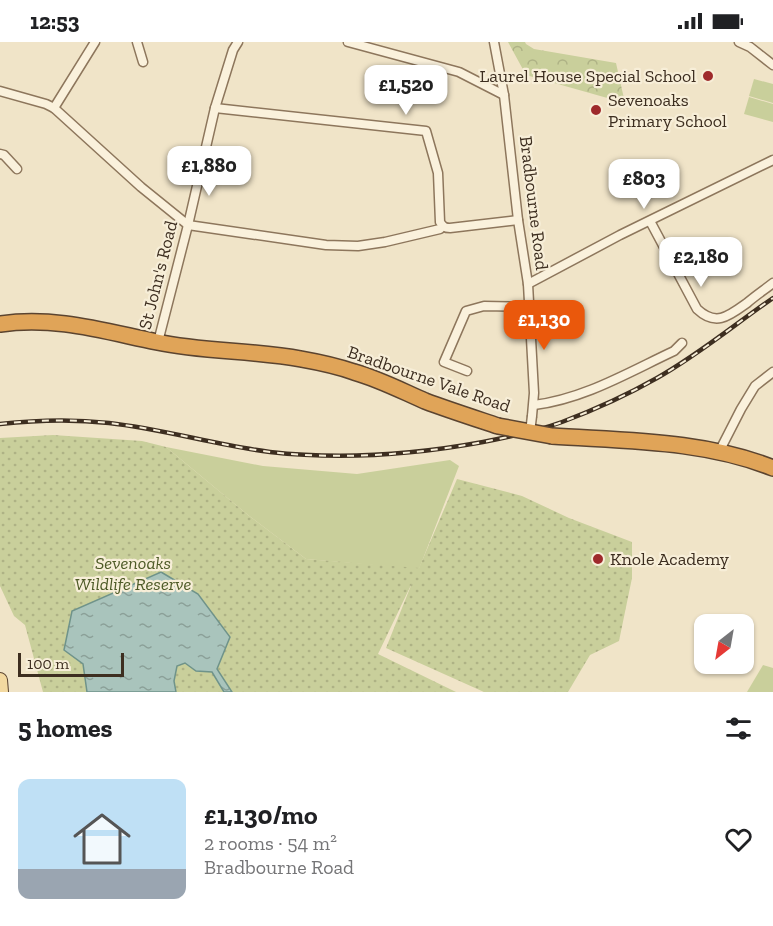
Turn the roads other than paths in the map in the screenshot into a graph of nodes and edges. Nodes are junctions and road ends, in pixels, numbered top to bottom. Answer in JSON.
{"nodes":[{"id":1,"x":95,"y":42,"type":"edge"},
{"id":2,"x":137,"y":42,"type":"edge"},
{"id":3,"x":238,"y":42,"type":"edge"},
{"id":4,"x":348,"y":42,"type":"edge"},
{"id":5,"x":494,"y":42,"type":"edge"},
{"id":6,"x":739,"y":42,"type":"edge"},
{"id":7,"x":143,"y":62,"type":"dead end"},
{"id":8,"x":773,"y":65,"type":"edge"},
{"id":9,"x":0,"y":91,"type":"edge"},
{"id":10,"x":504,"y":95,"type":"junction"},
{"id":11,"x":54,"y":108,"type":"junction"},
{"id":12,"x":215,"y":108,"type":"junction"},
{"id":13,"x":0,"y":154,"type":"edge"},
{"id":14,"x":773,"y":160,"type":"edge"},
{"id":15,"x":17,"y":169,"type":"dead end"},
{"id":16,"x":518,"y":220,"type":"junction"},
{"id":17,"x":650,"y":221,"type":"junction"},
{"id":18,"x":188,"y":225,"type":"junction"},
{"id":19,"x":442,"y":226,"type":"junction"},
{"id":20,"x":773,"y":283,"type":"edge"},
{"id":21,"x":528,"y":284,"type":"junction"},
{"id":22,"x":529,"y":307,"type":"junction"},
{"id":23,"x":0,"y":324,"type":"edge"},
{"id":24,"x":158,"y":342,"type":"junction"},
{"id":25,"x":682,"y":343,"type":"dead end"},
{"id":26,"x":467,"y":370,"type":"dead end"},
{"id":27,"x":773,"y":372,"type":"edge"},
{"id":28,"x":534,"y":405,"type":"junction"},
{"id":29,"x":530,"y":432,"type":"junction"},
{"id":30,"x":719,"y":452,"type":"junction"},
{"id":31,"x":773,"y":468,"type":"edge"},
{"id":32,"x":0,"y":680,"type":"edge"},
{"id":33,"x":1,"y":692,"type":"edge"}],
"edges":[{"from":1,"to":11,"type":"street"},
{"from":2,"to":7,"type":"street"},
{"from":3,"to":12,"type":"street","name":"St John's Road"},
{"from":4,"to":10,"type":"street"},
{"from":5,"to":10,"type":"street","name":"Bradbourne Road"},
{"from":6,"to":8,"type":"street"},
{"from":9,"to":11,"type":"street"},
{"from":10,"to":16,"type":"street","name":"Bradbourne Road"},
{"from":11,"to":18,"type":"street"},
{"from":12,"to":18,"type":"street","name":"St John's Road"},
{"from":12,"to":19,"type":"street"},
{"from":13,"to":15,"type":"street"},
{"from":14,"to":17,"type":"street"},
{"from":16,"to":19,"type":"street"},
{"from":16,"to":21,"type":"street","name":"Bradbourne Road"},
{"from":17,"to":20,"type":"street"},
{"from":17,"to":21,"type":"street"},
{"from":18,"to":19,"type":"street"},
{"from":18,"to":24,"type":"street","name":"St John's Road"},
{"from":21,"to":22,"type":"street","name":"Bradbourne Road"},
{"from":22,"to":26,"type":"street"},
{"from":22,"to":28,"type":"street","name":"Bradbourne Road"},
{"from":23,"to":24,"type":"highway","name":"Bradbourne Vale Road"},
{"from":24,"to":29,"type":"highway","name":"Bradbourne Vale Road","bridge":true},
{"from":25,"to":28,"type":"street"},
{"from":27,"to":30,"type":"street"},
{"from":28,"to":29,"type":"street","name":"Bradbourne Road","bridge":true},
{"from":29,"to":30,"type":"highway","name":"Bradbourne Vale Road","bridge":true},
{"from":30,"to":31,"type":"highway","name":"Bradbourne Vale Road"},
{"from":32,"to":33,"type":"main road"}]}
